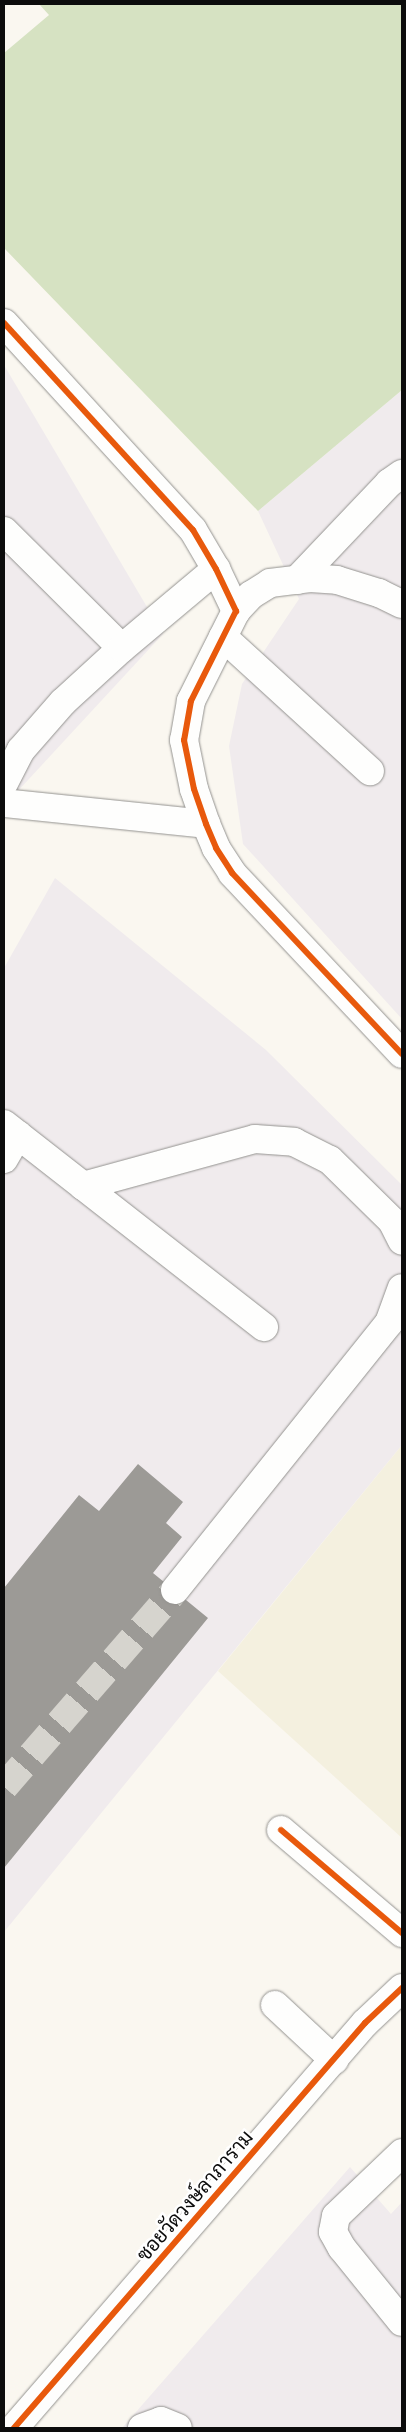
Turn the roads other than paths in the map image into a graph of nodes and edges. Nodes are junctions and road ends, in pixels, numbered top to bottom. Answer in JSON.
{"nodes":[{"id":1,"x":4,"y":324,"type":"edge"},
{"id":2,"x":402,"y":474,"type":"edge"},
{"id":3,"x":4,"y":531,"type":"edge"},
{"id":4,"x":216,"y":568,"type":"junction"},
{"id":5,"x":297,"y":580,"type":"junction"},
{"id":6,"x":402,"y":604,"type":"edge"},
{"id":7,"x":236,"y":611,"type":"junction"},
{"id":8,"x":223,"y":637,"type":"junction"},
{"id":9,"x":122,"y":648,"type":"junction"},
{"id":10,"x":370,"y":771,"type":"dead end"},
{"id":11,"x":4,"y":783,"type":"edge"},
{"id":12,"x":4,"y":803,"type":"edge"},
{"id":13,"x":206,"y":824,"type":"junction"},
{"id":14,"x":402,"y":1054,"type":"edge"},
{"id":15,"x":11,"y":1129,"type":"edge"},
{"id":16,"x":4,"y":1159,"type":"edge"},
{"id":17,"x":83,"y":1186,"type":"junction"},
{"id":18,"x":402,"y":1241,"type":"edge"},
{"id":19,"x":402,"y":1288,"type":"edge"},
{"id":20,"x":264,"y":1328,"type":"dead end"},
{"id":21,"x":175,"y":1590,"type":"tunnel mouth"},
{"id":22,"x":281,"y":1830,"type":"dead end"},
{"id":23,"x":402,"y":1933,"type":"edge"},
{"id":24,"x":402,"y":1988,"type":"edge"},
{"id":25,"x":275,"y":2005,"type":"dead end"},
{"id":26,"x":334,"y":2060,"type":"junction"},
{"id":27,"x":402,"y":2153,"type":"edge"},
{"id":28,"x":402,"y":2322,"type":"edge"},
{"id":29,"x":14,"y":2428,"type":"edge"},
{"id":30,"x":142,"y":2428,"type":"edge"},
{"id":31,"x":178,"y":2428,"type":"edge"}],
"edges":[{"from":1,"to":4,"type":"street"},
{"from":2,"to":5,"type":"street"},
{"from":3,"to":9,"type":"street"},
{"from":4,"to":7,"type":"street"},
{"from":4,"to":9,"type":"street"},
{"from":5,"to":6,"type":"street"},
{"from":5,"to":7,"type":"street"},
{"from":7,"to":8,"type":"street"},
{"from":8,"to":10,"type":"street"},
{"from":8,"to":13,"type":"street"},
{"from":9,"to":11,"type":"street"},
{"from":12,"to":13,"type":"street"},
{"from":13,"to":14,"type":"street"},
{"from":15,"to":16,"type":"street"},
{"from":15,"to":17,"type":"street"},
{"from":17,"to":18,"type":"street"},
{"from":17,"to":20,"type":"street"},
{"from":19,"to":21,"type":"street"},
{"from":22,"to":23,"type":"street"},
{"from":24,"to":26,"type":"street","name":"ซอยวัดวงษ์ลาภาราม"},
{"from":25,"to":26,"type":"street"},
{"from":26,"to":29,"type":"street","name":"ซอยวัดวงษ์ลาภาราม"},
{"from":27,"to":28,"type":"street"},
{"from":30,"to":31,"type":"street"}]}
